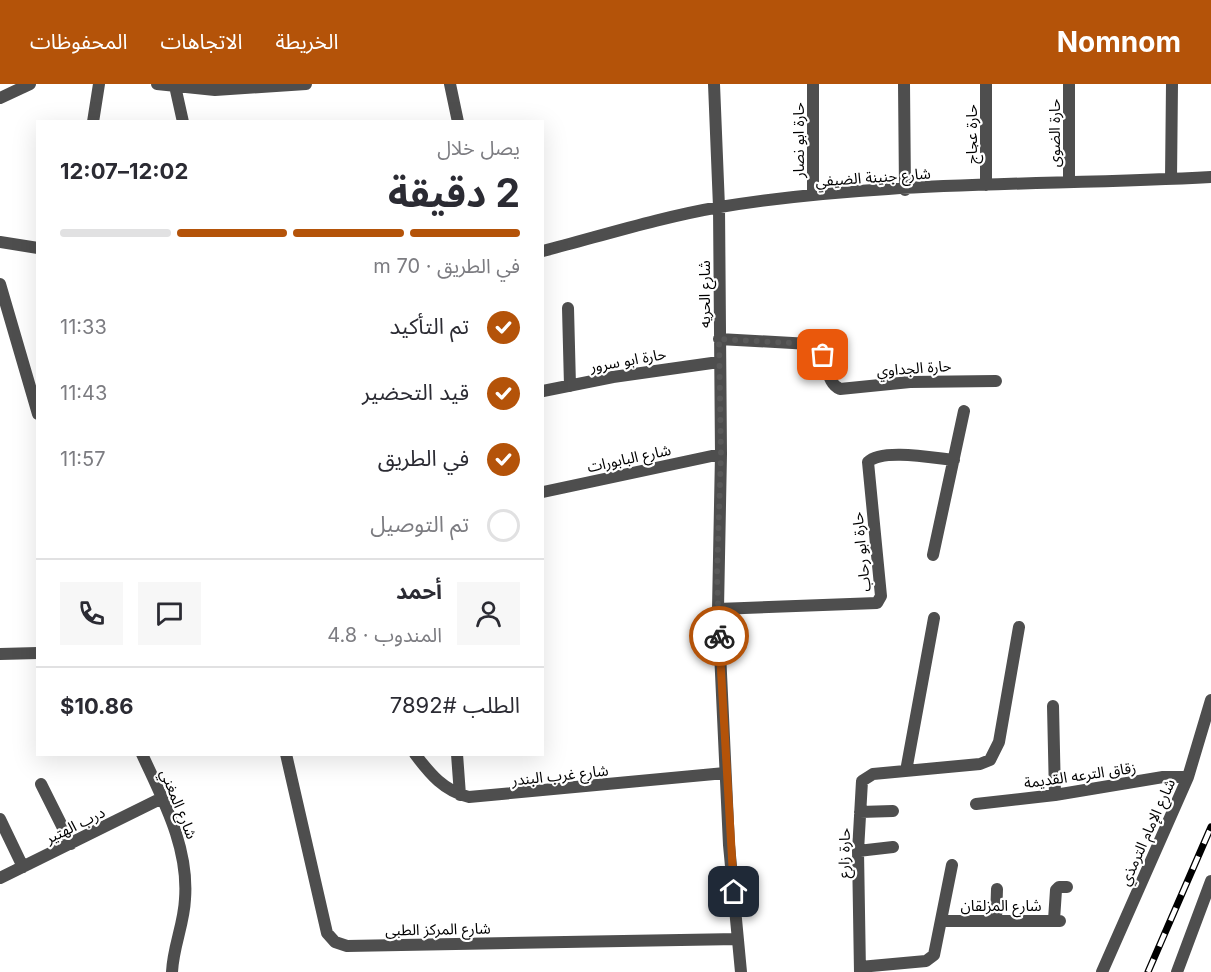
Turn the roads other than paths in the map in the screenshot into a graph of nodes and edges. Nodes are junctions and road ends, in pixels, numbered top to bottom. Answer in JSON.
{"nodes":[{"id":1,"x":99,"y":84,"type":"edge"},
{"id":2,"x":157,"y":84,"type":"edge"},
{"id":3,"x":306,"y":84,"type":"edge"},
{"id":4,"x":450,"y":84,"type":"edge"},
{"id":5,"x":714,"y":84,"type":"edge"},
{"id":6,"x":813,"y":84,"type":"edge"},
{"id":7,"x":904,"y":84,"type":"edge"},
{"id":8,"x":986,"y":84,"type":"edge"},
{"id":9,"x":1069,"y":84,"type":"edge"},
{"id":10,"x":1172,"y":84,"type":"edge"},
{"id":11,"x":27,"y":85,"type":"edge"},
{"id":12,"x":285,"y":85,"type":"edge"},
{"id":13,"x":175,"y":86,"type":"junction"},
{"id":14,"x":0,"y":98,"type":"edge"},
{"id":15,"x":93,"y":120,"type":"edge"},
{"id":16,"x":183,"y":120,"type":"edge"},
{"id":17,"x":458,"y":120,"type":"edge"},
{"id":18,"x":1211,"y":177,"type":"edge"},
{"id":19,"x":1171,"y":179,"type":"junction"},
{"id":20,"x":1069,"y":182,"type":"junction"},
{"id":21,"x":986,"y":185,"type":"junction"},
{"id":22,"x":905,"y":190,"type":"junction"},
{"id":23,"x":813,"y":195,"type":"junction"},
{"id":24,"x":718,"y":207,"type":"junction"},
{"id":25,"x":0,"y":242,"type":"edge"},
{"id":26,"x":36,"y":248,"type":"edge"},
{"id":27,"x":544,"y":251,"type":"edge"},
{"id":28,"x":0,"y":284,"type":"edge"},
{"id":29,"x":568,"y":308,"type":"dead end"},
{"id":30,"x":719,"y":339,"type":"junction"},
{"id":31,"x":719,"y":362,"type":"junction"},
{"id":32,"x":996,"y":381,"type":"dead end"},
{"id":33,"x":570,"y":386,"type":"junction"},
{"id":34,"x":544,"y":391,"type":"edge"},
{"id":35,"x":36,"y":407,"type":"edge"},
{"id":36,"x":964,"y":411,"type":"dead end"},
{"id":37,"x":721,"y":454,"type":"junction"},
{"id":38,"x":954,"y":460,"type":"junction"},
{"id":39,"x":544,"y":492,"type":"edge"},
{"id":40,"x":933,"y":555,"type":"dead end"},
{"id":41,"x":717,"y":609,"type":"junction"},
{"id":42,"x":934,"y":618,"type":"dead end"},
{"id":43,"x":1019,"y":627,"type":"dead end"},
{"id":44,"x":36,"y":653,"type":"edge"},
{"id":45,"x":0,"y":654,"type":"edge"},
{"id":46,"x":1211,"y":700,"type":"edge"},
{"id":47,"x":1053,"y":706,"type":"dead end"},
{"id":48,"x":143,"y":756,"type":"edge"},
{"id":49,"x":286,"y":756,"type":"edge"},
{"id":50,"x":417,"y":756,"type":"edge"},
{"id":51,"x":457,"y":756,"type":"edge"},
{"id":52,"x":906,"y":771,"type":"junction"},
{"id":53,"x":725,"y":773,"type":"junction"},
{"id":54,"x":1188,"y":777,"type":"junction"},
{"id":55,"x":41,"y":784,"type":"dead end"},
{"id":56,"x":460,"y":795,"type":"junction"},
{"id":57,"x":1055,"y":795,"type":"junction"},
{"id":58,"x":162,"y":798,"type":"junction"},
{"id":59,"x":976,"y":804,"type":"dead end"},
{"id":60,"x":892,"y":811,"type":"dead end"},
{"id":61,"x":860,"y":812,"type":"junction"},
{"id":62,"x":0,"y":819,"type":"edge"},
{"id":63,"x":71,"y":844,"type":"junction"},
{"id":64,"x":893,"y":847,"type":"dead end"},
{"id":65,"x":858,"y":851,"type":"junction"},
{"id":66,"x":952,"y":865,"type":"dead end"},
{"id":67,"x":23,"y":867,"type":"junction"},
{"id":68,"x":0,"y":878,"type":"edge"},
{"id":69,"x":1211,"y":882,"type":"edge"},
{"id":70,"x":1067,"y":887,"type":"dead end"},
{"id":71,"x":996,"y":890,"type":"dead end"},
{"id":72,"x":996,"y":920,"type":"junction"},
{"id":73,"x":942,"y":921,"type":"junction"},
{"id":74,"x":738,"y":939,"type":"junction"},
{"id":75,"x":860,"y":970,"type":"edge"},
{"id":76,"x":172,"y":972,"type":"edge"},
{"id":77,"x":741,"y":972,"type":"edge"},
{"id":78,"x":1102,"y":972,"type":"edge"},
{"id":79,"x":1177,"y":972,"type":"edge"}],
"edges":[{"from":1,"to":15,"type":"street"},
{"from":2,"to":13,"type":"street"},
{"from":3,"to":12,"type":"street"},
{"from":4,"to":17,"type":"street"},
{"from":5,"to":24,"type":"street","name":"شارع الحريه"},
{"from":6,"to":23,"type":"street","name":"حارة ابو نصار"},
{"from":7,"to":22,"type":"street"},
{"from":8,"to":21,"type":"street","name":"حارة عجاج"},
{"from":9,"to":20,"type":"street","name":"حارة الضوى"},
{"from":10,"to":19,"type":"street"},
{"from":11,"to":14,"type":"street"},
{"from":12,"to":13,"type":"street"},
{"from":13,"to":16,"type":"street"},
{"from":18,"to":19,"type":"street","name":"شارع جنينة الضيفي"},
{"from":19,"to":20,"type":"street","name":"شارع جنينة الضيفي"},
{"from":20,"to":21,"type":"street","name":"شارع جنينة الضيفي"},
{"from":21,"to":22,"type":"street","name":"شارع جنينة الضيفي"},
{"from":22,"to":23,"type":"street","name":"شارع جنينة الضيفي"},
{"from":23,"to":24,"type":"street","name":"شارع جنينة الضيفي"},
{"from":24,"to":27,"type":"street","name":"شارع جنينة الضيفي"},
{"from":24,"to":30,"type":"street","name":"شارع الحريه"},
{"from":25,"to":26,"type":"street"},
{"from":28,"to":35,"type":"street"},
{"from":29,"to":33,"type":"street"},
{"from":30,"to":31,"type":"street","name":"شارع الحريه"},
{"from":30,"to":32,"type":"street","name":"حارة الجداوي"},
{"from":31,"to":33,"type":"street","name":"حارة ابو سرور"},
{"from":31,"to":37,"type":"street","name":"شارع الحريه"},
{"from":33,"to":34,"type":"street","name":"حارة ابو سرور"},
{"from":36,"to":38,"type":"street"},
{"from":37,"to":39,"type":"street","name":"شارع البابورات"},
{"from":37,"to":41,"type":"street","name":"شارع الحريه"},
{"from":38,"to":40,"type":"street"},
{"from":38,"to":41,"type":"street","name":"حارة ابو رحاب"},
{"from":41,"to":53,"type":"street","name":"شارع الحريه"},
{"from":42,"to":52,"type":"street"},
{"from":43,"to":52,"type":"street","name":"حارة زارع"},
{"from":44,"to":45,"type":"street"},
{"from":46,"to":54,"type":"street","name":"شارع الإمام الترمذي"},
{"from":47,"to":57,"type":"street"},
{"from":48,"to":58,"type":"street","name":"شارع المغني"},
{"from":49,"to":74,"type":"street","name":"شارع المركز الطبى"},
{"from":50,"to":56,"type":"street","name":"شارع غرب البندر"},
{"from":51,"to":56,"type":"street"},
{"from":52,"to":61,"type":"street","name":"حارة زارع"},
{"from":53,"to":56,"type":"street","name":"شارع غرب البندر"},
{"from":53,"to":74,"type":"street","name":"شارع الحريه"},
{"from":54,"to":57,"type":"street","name":"زقاق الترعه القديمة"},
{"from":54,"to":78,"type":"street","name":"شارع الإمام الترمذي"},
{"from":55,"to":63,"type":"street"},
{"from":57,"to":59,"type":"street","name":"زقاق الترعه القديمة"},
{"from":58,"to":63,"type":"street","name":"درب الهتير"},
{"from":58,"to":76,"type":"street","name":"شارع المغني"},
{"from":60,"to":61,"type":"street"},
{"from":61,"to":65,"type":"street","name":"حارة زارع"},
{"from":62,"to":67,"type":"street"},
{"from":63,"to":67,"type":"street","name":"درب الهتير"},
{"from":64,"to":65,"type":"street"},
{"from":65,"to":75,"type":"street","name":"حارة زارع"},
{"from":66,"to":73,"type":"street","name":"شارع المزلقان"},
{"from":67,"to":68,"type":"street","name":"درب الهتير"},
{"from":69,"to":79,"type":"street"},
{"from":70,"to":72,"type":"street","name":"شارع المزلقان"},
{"from":71,"to":72,"type":"street"},
{"from":72,"to":73,"type":"street","name":"شارع المزلقان"},
{"from":73,"to":75,"type":"street","name":"شارع المزلقان"},
{"from":74,"to":77,"type":"street","name":"شارع الحريه"}]}
